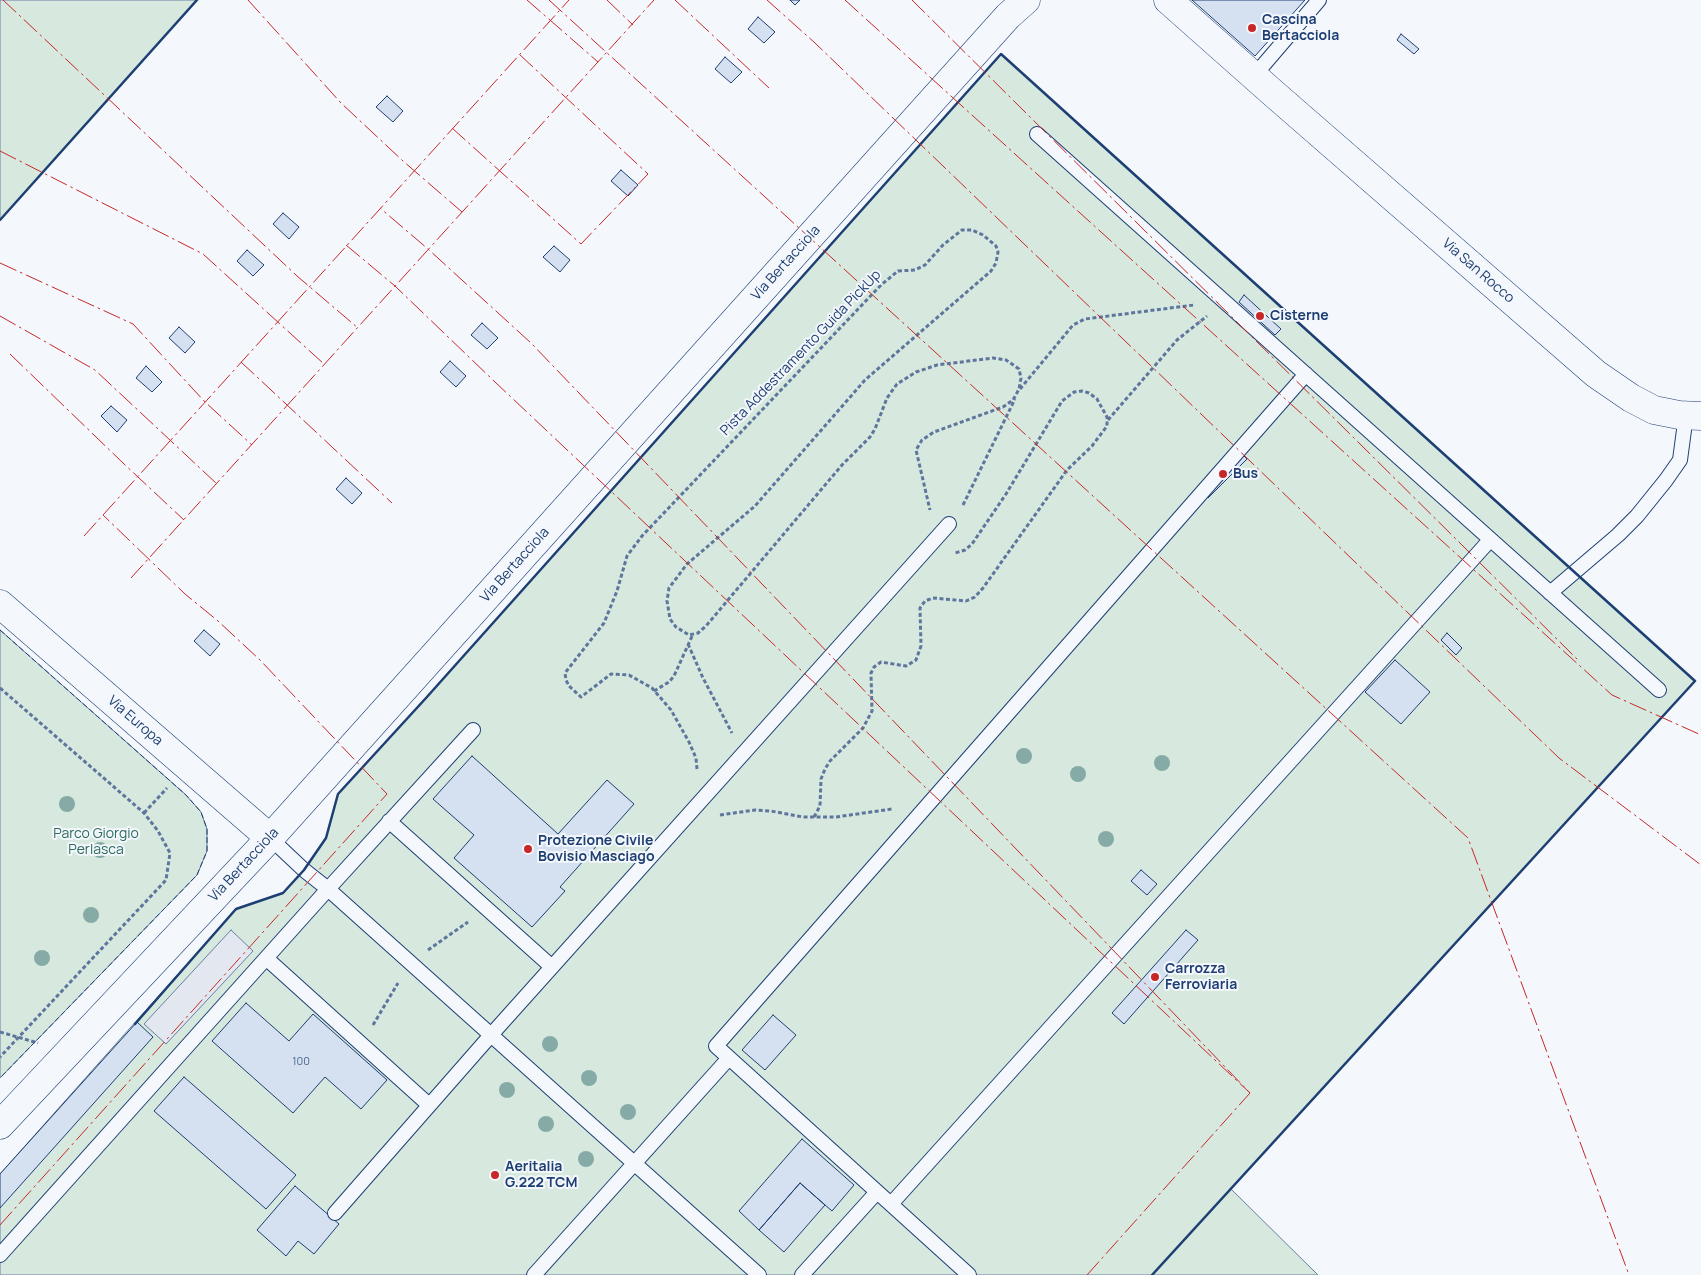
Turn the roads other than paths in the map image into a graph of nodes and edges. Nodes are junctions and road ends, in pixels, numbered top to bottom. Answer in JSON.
{"nodes":[{"id":1,"x":1026,"y":0,"type":"edge"},
{"id":2,"x":1168,"y":0,"type":"edge"},
{"id":3,"x":1319,"y":0,"type":"edge"},
{"id":4,"x":1263,"y":85,"type":"junction"},
{"id":5,"x":1037,"y":134,"type":"dead end"},
{"id":6,"x":1306,"y":374,"type":"junction"},
{"id":7,"x":1693,"y":416,"type":"edge"},
{"id":8,"x":949,"y":524,"type":"road end"},
{"id":9,"x":1490,"y":540,"type":"junction"},
{"id":10,"x":1550,"y":593,"type":"junction"},
{"id":11,"x":0,"y":604,"type":"edge"},
{"id":12,"x":1658,"y":690,"type":"dead end"},
{"id":13,"x":473,"y":730,"type":"dead end"},
{"id":14,"x":389,"y":821,"type":"junction"},
{"id":15,"x":270,"y":838,"type":"junction"},
{"id":16,"x":328,"y":889,"type":"junction"},
{"id":17,"x":266,"y":958,"type":"junction"},
{"id":18,"x":552,"y":967,"type":"junction"},
{"id":19,"x":491,"y":1035,"type":"junction"},
{"id":20,"x":729,"y":1058,"type":"junction"},
{"id":21,"x":429,"y":1105,"type":"junction"},
{"id":22,"x":0,"y":1125,"type":"edge"},
{"id":23,"x":634,"y":1163,"type":"junction"},
{"id":24,"x":877,"y":1192,"type":"junction"},
{"id":25,"x":891,"y":1204,"type":"junction"},
{"id":26,"x":335,"y":1213,"type":"dead end"},
{"id":27,"x":0,"y":1255,"type":"edge"},
{"id":28,"x":534,"y":1275,"type":"edge"},
{"id":29,"x":760,"y":1275,"type":"edge"},
{"id":30,"x":802,"y":1275,"type":"edge"},
{"id":31,"x":969,"y":1275,"type":"edge"}],
"edges":[{"from":1,"to":15,"type":"street","name":"Via Bertacciola"},
{"from":2,"to":4,"type":"street"},
{"from":3,"to":4,"type":"lane"},
{"from":4,"to":7,"type":"street","name":"Via San Rocco"},
{"from":5,"to":6,"type":"lane"},
{"from":6,"to":9,"type":"lane"},
{"from":6,"to":20,"type":"lane"},
{"from":7,"to":10,"type":"lane"},
{"from":8,"to":18,"type":"lane"},
{"from":9,"to":10,"type":"lane"},
{"from":9,"to":25,"type":"lane"},
{"from":10,"to":12,"type":"lane"},
{"from":11,"to":15,"type":"street","name":"Via Europa"},
{"from":13,"to":14,"type":"lane"},
{"from":14,"to":16,"type":"lane"},
{"from":14,"to":18,"type":"lane"},
{"from":15,"to":16,"type":"lane"},
{"from":15,"to":22,"type":"street","name":"Via Bertacciola"},
{"from":16,"to":17,"type":"lane"},
{"from":16,"to":19,"type":"lane"},
{"from":17,"to":21,"type":"lane"},
{"from":17,"to":27,"type":"lane"},
{"from":18,"to":19,"type":"lane"},
{"from":19,"to":21,"type":"lane"},
{"from":19,"to":23,"type":"lane"},
{"from":20,"to":23,"type":"lane"},
{"from":20,"to":24,"type":"lane"},
{"from":21,"to":26,"type":"lane"},
{"from":23,"to":28,"type":"lane"},
{"from":23,"to":29,"type":"lane"},
{"from":24,"to":25,"type":"lane"},
{"from":24,"to":30,"type":"lane"},
{"from":25,"to":31,"type":"lane"}]}
